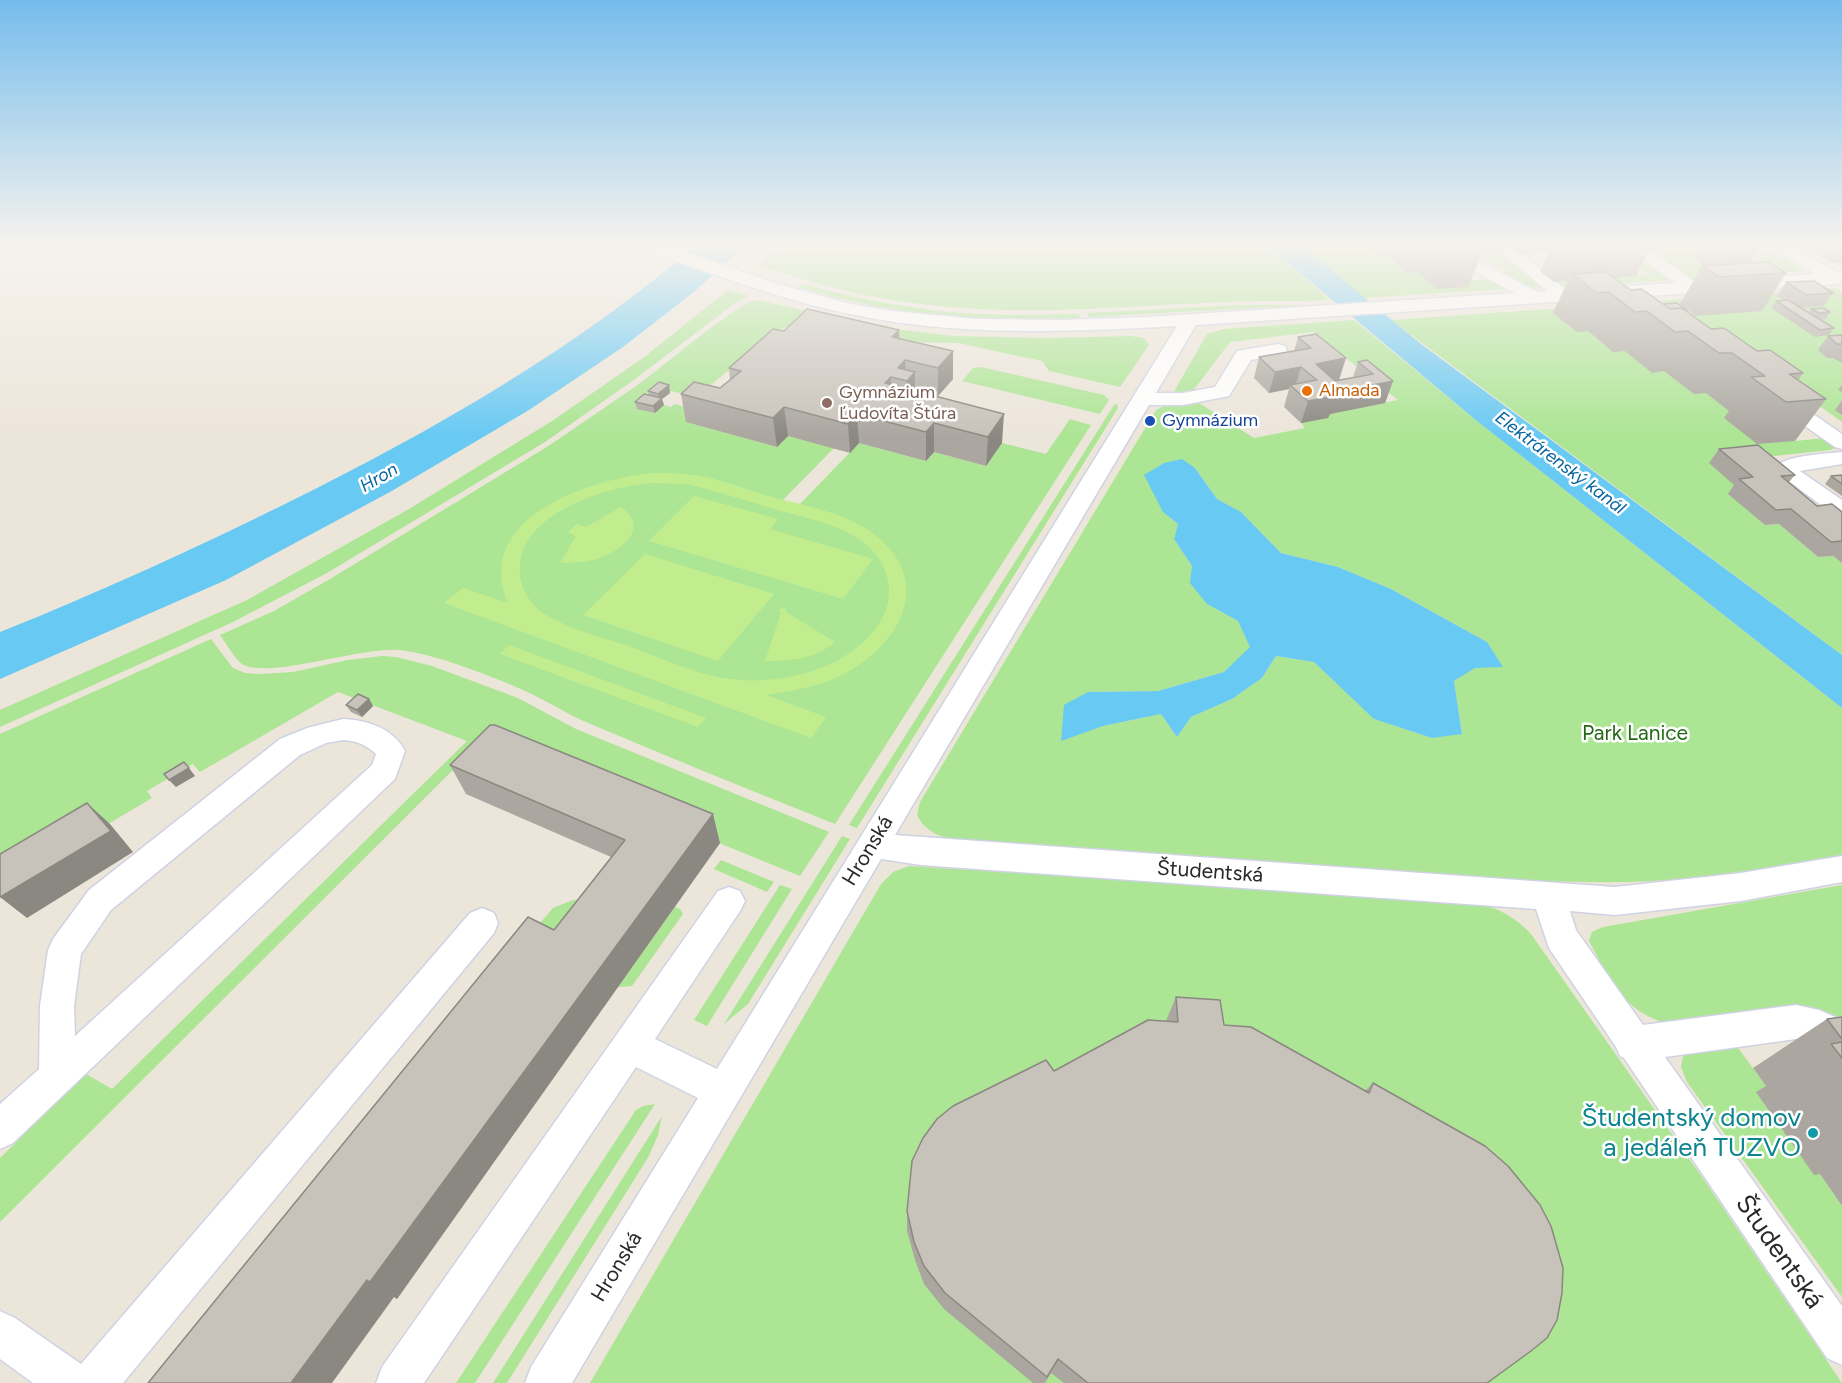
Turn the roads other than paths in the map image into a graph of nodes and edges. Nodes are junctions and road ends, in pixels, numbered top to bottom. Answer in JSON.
{"nodes":[{"id":1,"x":846,"y":308,"type":"edge"},
{"id":2,"x":1389,"y":308,"type":"edge"},
{"id":3,"x":1625,"y":308,"type":"edge"},
{"id":4,"x":1630,"y":311,"type":"edge"},
{"id":5,"x":1190,"y":320,"type":"junction"},
{"id":6,"x":1282,"y":357,"type":"edge"},
{"id":7,"x":1761,"y":386,"type":"edge"},
{"id":8,"x":1142,"y":399,"type":"junction"},
{"id":9,"x":1842,"y":443,"type":"edge"},
{"id":10,"x":1842,"y":458,"type":"edge"},
{"id":11,"x":1842,"y":510,"type":"edge"},
{"id":12,"x":871,"y":845,"type":"junction"},
{"id":13,"x":1842,"y":869,"type":"edge"},
{"id":14,"x":1548,"y":897,"type":"junction"},
{"id":15,"x":729,"y":901,"type":"dead end"},
{"id":16,"x":482,"y":923,"type":"dead end"},
{"id":17,"x":1842,"y":1038,"type":"edge"},
{"id":18,"x":1633,"y":1044,"type":"junction"},
{"id":19,"x":630,"y":1045,"type":"junction"},
{"id":20,"x":57,"y":1075,"type":"junction"},
{"id":21,"x":723,"y":1091,"type":"junction"},
{"id":22,"x":0,"y":1130,"type":"edge"},
{"id":23,"x":0,"y":1333,"type":"edge"},
{"id":24,"x":1842,"y":1343,"type":"edge"},
{"id":25,"x":70,"y":1383,"type":"edge"},
{"id":26,"x":94,"y":1383,"type":"edge"},
{"id":27,"x":398,"y":1383,"type":"edge"},
{"id":28,"x":547,"y":1383,"type":"edge"}],
"edges":[{"from":1,"to":5,"type":"street"},
{"from":2,"to":5,"type":"street"},
{"from":3,"to":4,"type":"street"},
{"from":5,"to":8,"type":"street","name":"Hronská"},
{"from":6,"to":8,"type":"street"},
{"from":7,"to":9,"type":"street"},
{"from":8,"to":12,"type":"street","name":"Hronská"},
{"from":10,"to":11,"type":"street"},
{"from":12,"to":14,"type":"street","name":"Študentská"},
{"from":12,"to":21,"type":"street","name":"Hronská"},
{"from":13,"to":14,"type":"street","name":"Študentská"},
{"from":14,"to":18,"type":"street","name":"Študentská"},
{"from":15,"to":19,"type":"street"},
{"from":16,"to":26,"type":"street"},
{"from":17,"to":18,"type":"street"},
{"from":18,"to":24,"type":"street","name":"Študentská"},
{"from":19,"to":21,"type":"street"},
{"from":19,"to":27,"type":"street"},
{"from":20,"to":20,"type":"street"},
{"from":20,"to":22,"type":"street"},
{"from":21,"to":28,"type":"street","name":"Hronská"},
{"from":23,"to":25,"type":"street"}]}
